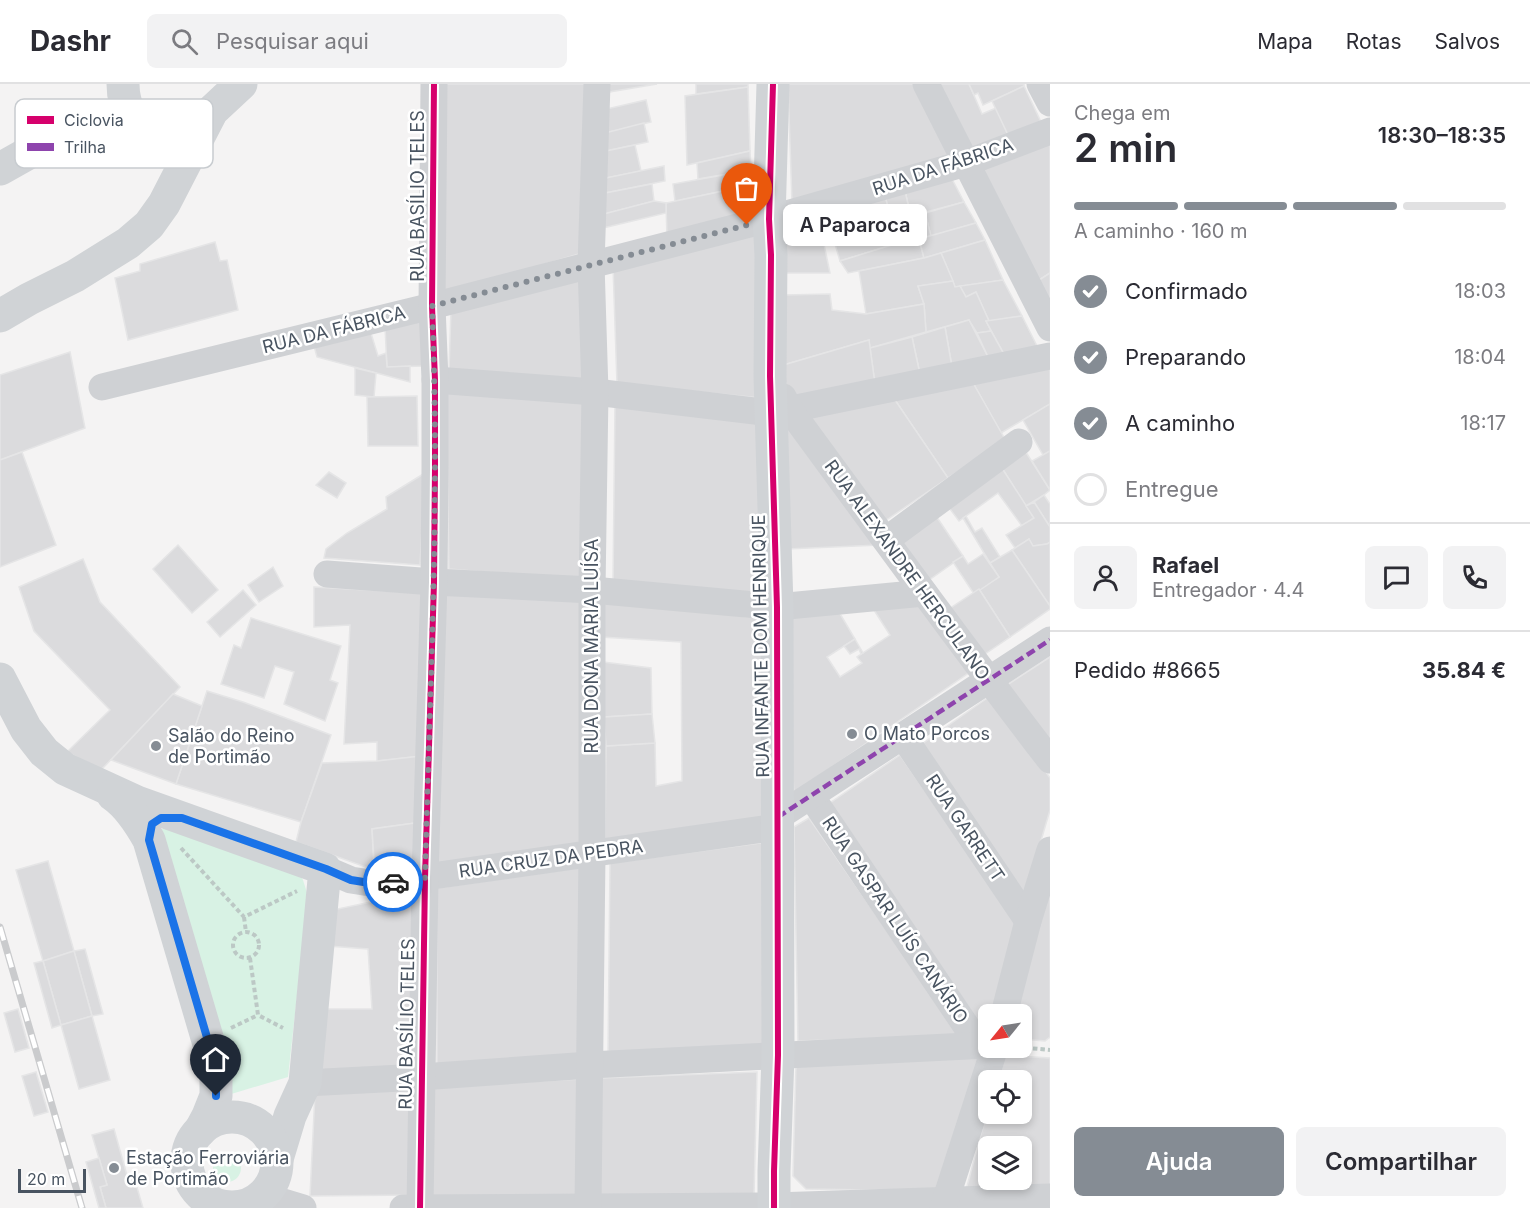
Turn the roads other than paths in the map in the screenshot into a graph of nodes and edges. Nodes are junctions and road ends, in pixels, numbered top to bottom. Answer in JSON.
{"nodes":[{"id":1,"x":116,"y":84,"type":"edge"},
{"id":2,"x":123,"y":84,"type":"edge"},
{"id":3,"x":241,"y":84,"type":"edge"},
{"id":4,"x":434,"y":84,"type":"edge"},
{"id":5,"x":597,"y":84,"type":"edge"},
{"id":6,"x":773,"y":84,"type":"edge"},
{"id":7,"x":926,"y":84,"type":"edge"},
{"id":8,"x":1040,"y":84,"type":"edge"},
{"id":9,"x":214,"y":98,"type":"edge"},
{"id":10,"x":104,"y":99,"type":"edge"},
{"id":11,"x":124,"y":99,"type":"edge"},
{"id":12,"x":1050,"y":103,"type":"edge"},
{"id":13,"x":1050,"y":131,"type":"edge"},
{"id":14,"x":15,"y":161,"type":"edge"},
{"id":15,"x":966,"y":163,"type":"junction"},
{"id":16,"x":166,"y":168,"type":"edge"},
{"id":17,"x":183,"y":168,"type":"edge"},
{"id":18,"x":0,"y":169,"type":"edge"},
{"id":19,"x":169,"y":194,"type":"junction"},
{"id":20,"x":770,"y":219,"type":"junction"},
{"id":21,"x":591,"y":264,"type":"junction"},
{"id":22,"x":432,"y":306,"type":"junction"},
{"id":23,"x":0,"y":316,"type":"edge"},
{"id":24,"x":1050,"y":327,"type":"edge"},
{"id":25,"x":1050,"y":356,"type":"edge"},
{"id":26,"x":435,"y":380,"type":"junction"},
{"id":27,"x":102,"y":387,"type":"dead end"},
{"id":28,"x":595,"y":392,"type":"junction"},
{"id":29,"x":781,"y":411,"type":"junction"},
{"id":30,"x":1020,"y":442,"type":"dead end"},
{"id":31,"x":886,"y":540,"type":"junction"},
{"id":32,"x":327,"y":574,"type":"dead end"},
{"id":33,"x":434,"y":582,"type":"junction"},
{"id":34,"x":592,"y":590,"type":"junction"},
{"id":35,"x":924,"y":593,"type":"junction"},
{"id":36,"x":777,"y":607,"type":"junction"},
{"id":37,"x":1050,"y":640,"type":"edge"},
{"id":38,"x":0,"y":679,"type":"edge"},
{"id":39,"x":988,"y":679,"type":"junction"},
{"id":40,"x":903,"y":736,"type":"junction"},
{"id":41,"x":1050,"y":760,"type":"edge"},
{"id":42,"x":94,"y":783,"type":"junction"},
{"id":43,"x":812,"y":796,"type":"junction"},
{"id":44,"x":778,"y":822,"type":"junction"},
{"id":45,"x":170,"y":835,"type":"junction"},
{"id":46,"x":1050,"y":850,"type":"edge"},
{"id":47,"x":592,"y":853,"type":"junction"},
{"id":48,"x":315,"y":878,"type":"junction"},
{"id":49,"x":425,"y":878,"type":"junction"},
{"id":50,"x":1028,"y":921,"type":"junction"},
{"id":51,"x":1007,"y":1004,"type":"edge"},
{"id":52,"x":978,"y":1033,"type":"edge"},
{"id":53,"x":978,"y":1046,"type":"edge"},
{"id":54,"x":778,"y":1055,"type":"junction"},
{"id":55,"x":984,"y":1058,"type":"edge"},
{"id":56,"x":590,"y":1065,"type":"junction"},
{"id":57,"x":421,"y":1077,"type":"junction"},
{"id":58,"x":304,"y":1083,"type":"junction"},
{"id":59,"x":200,"y":1131,"type":"junction"},
{"id":60,"x":269,"y":1195,"type":"edge"},
{"id":61,"x":1050,"y":1197,"type":"edge"},
{"id":62,"x":944,"y":1204,"type":"edge"},
{"id":63,"x":588,"y":1207,"type":"edge"},
{"id":64,"x":774,"y":1207,"type":"edge"},
{"id":65,"x":401,"y":1208,"type":"edge"},
{"id":66,"x":420,"y":1208,"type":"edge"}],
"edges":[{"from":1,"to":10,"type":"street"},
{"from":2,"to":11,"type":"street"},
{"from":3,"to":9,"type":"street"},
{"from":4,"to":22,"type":"street","name":"RUA BASÍLIO TELES"},
{"from":5,"to":21,"type":"street","name":"RUA DONA MARIA LUÍSA"},
{"from":6,"to":20,"type":"street","name":"RUA INFANTE DOM HENRIQUE"},
{"from":7,"to":15,"type":"street"},
{"from":8,"to":12,"type":"street"},
{"from":13,"to":15,"type":"street","name":"RUA DA FÁBRICA"},
{"from":14,"to":18,"type":"street"},
{"from":15,"to":20,"type":"street","name":"RUA DA FÁBRICA"},
{"from":15,"to":24,"type":"street"},
{"from":16,"to":19,"type":"street"},
{"from":17,"to":19,"type":"street"},
{"from":19,"to":23,"type":"street"},
{"from":20,"to":21,"type":"street","name":"RUA DA FÁBRICA"},
{"from":20,"to":29,"type":"street","name":"RUA INFANTE DOM HENRIQUE"},
{"from":21,"to":22,"type":"street","name":"RUA DA FÁBRICA"},
{"from":21,"to":28,"type":"street","name":"RUA DONA MARIA LUÍSA"},
{"from":22,"to":26,"type":"street","name":"RUA BASÍLIO TELES"},
{"from":22,"to":27,"type":"street","name":"RUA DA FÁBRICA"},
{"from":25,"to":29,"type":"street"},
{"from":26,"to":28,"type":"street"},
{"from":26,"to":33,"type":"street","name":"RUA BASÍLIO TELES"},
{"from":28,"to":29,"type":"street"},
{"from":28,"to":34,"type":"street","name":"RUA DONA MARIA LUÍSA"},
{"from":29,"to":31,"type":"street","name":"RUA ALEXANDRE HERCULANO"},
{"from":29,"to":36,"type":"street","name":"RUA INFANTE DOM HENRIQUE"},
{"from":30,"to":31,"type":"street"},
{"from":31,"to":35,"type":"street","name":"RUA ALEXANDRE HERCULANO"},
{"from":32,"to":33,"type":"street"},
{"from":33,"to":34,"type":"street"},
{"from":33,"to":49,"type":"street","name":"RUA BASÍLIO TELES"},
{"from":34,"to":36,"type":"street"},
{"from":34,"to":47,"type":"street","name":"RUA DONA MARIA LUÍSA"},
{"from":35,"to":36,"type":"street"},
{"from":35,"to":39,"type":"street","name":"RUA ALEXANDRE HERCULANO"},
{"from":36,"to":44,"type":"street","name":"RUA INFANTE DOM HENRIQUE"},
{"from":37,"to":39,"type":"street"},
{"from":38,"to":42,"type":"street"},
{"from":39,"to":40,"type":"street"},
{"from":39,"to":41,"type":"street","name":"RUA ALEXANDRE HERCULANO"},
{"from":40,"to":43,"type":"street"},
{"from":40,"to":50,"type":"street","name":"RUA GARRETT"},
{"from":42,"to":45,"type":"street"},
{"from":42,"to":45,"type":"street"},
{"from":43,"to":44,"type":"street"},
{"from":43,"to":52,"type":"street","name":"RUA GASPAR LUÍS CANÁRIO"},
{"from":44,"to":47,"type":"street","name":"RUA CRUZ DA PEDRA"},
{"from":44,"to":54,"type":"street","name":"RUA INFANTE DOM HENRIQUE"},
{"from":45,"to":48,"type":"street"},
{"from":45,"to":59,"type":"street"},
{"from":46,"to":50,"type":"street"},
{"from":47,"to":49,"type":"street","name":"RUA CRUZ DA PEDRA"},
{"from":47,"to":56,"type":"street","name":"RUA DONA MARIA LUÍSA"},
{"from":48,"to":49,"type":"street","name":"RUA CRUZ DA PEDRA"},
{"from":48,"to":58,"type":"street"},
{"from":49,"to":57,"type":"street","name":"RUA BASÍLIO TELES"},
{"from":50,"to":51,"type":"street"},
{"from":53,"to":54,"type":"street"},
{"from":54,"to":56,"type":"street"},
{"from":54,"to":64,"type":"street","name":"RUA INFANTE DOM HENRIQUE"},
{"from":55,"to":62,"type":"street"},
{"from":56,"to":57,"type":"street"},
{"from":56,"to":63,"type":"street","name":"RUA DONA MARIA LUÍSA"},
{"from":57,"to":58,"type":"street"},
{"from":57,"to":66,"type":"street","name":"RUA BASÍLIO TELES"},
{"from":58,"to":60,"type":"street"},
{"from":59,"to":60,"type":"street"},
{"from":59,"to":60,"type":"street"},
{"from":61,"to":62,"type":"street"},
{"from":62,"to":64,"type":"street"},
{"from":63,"to":64,"type":"street"},
{"from":63,"to":66,"type":"street"},
{"from":65,"to":66,"type":"street"}]}
